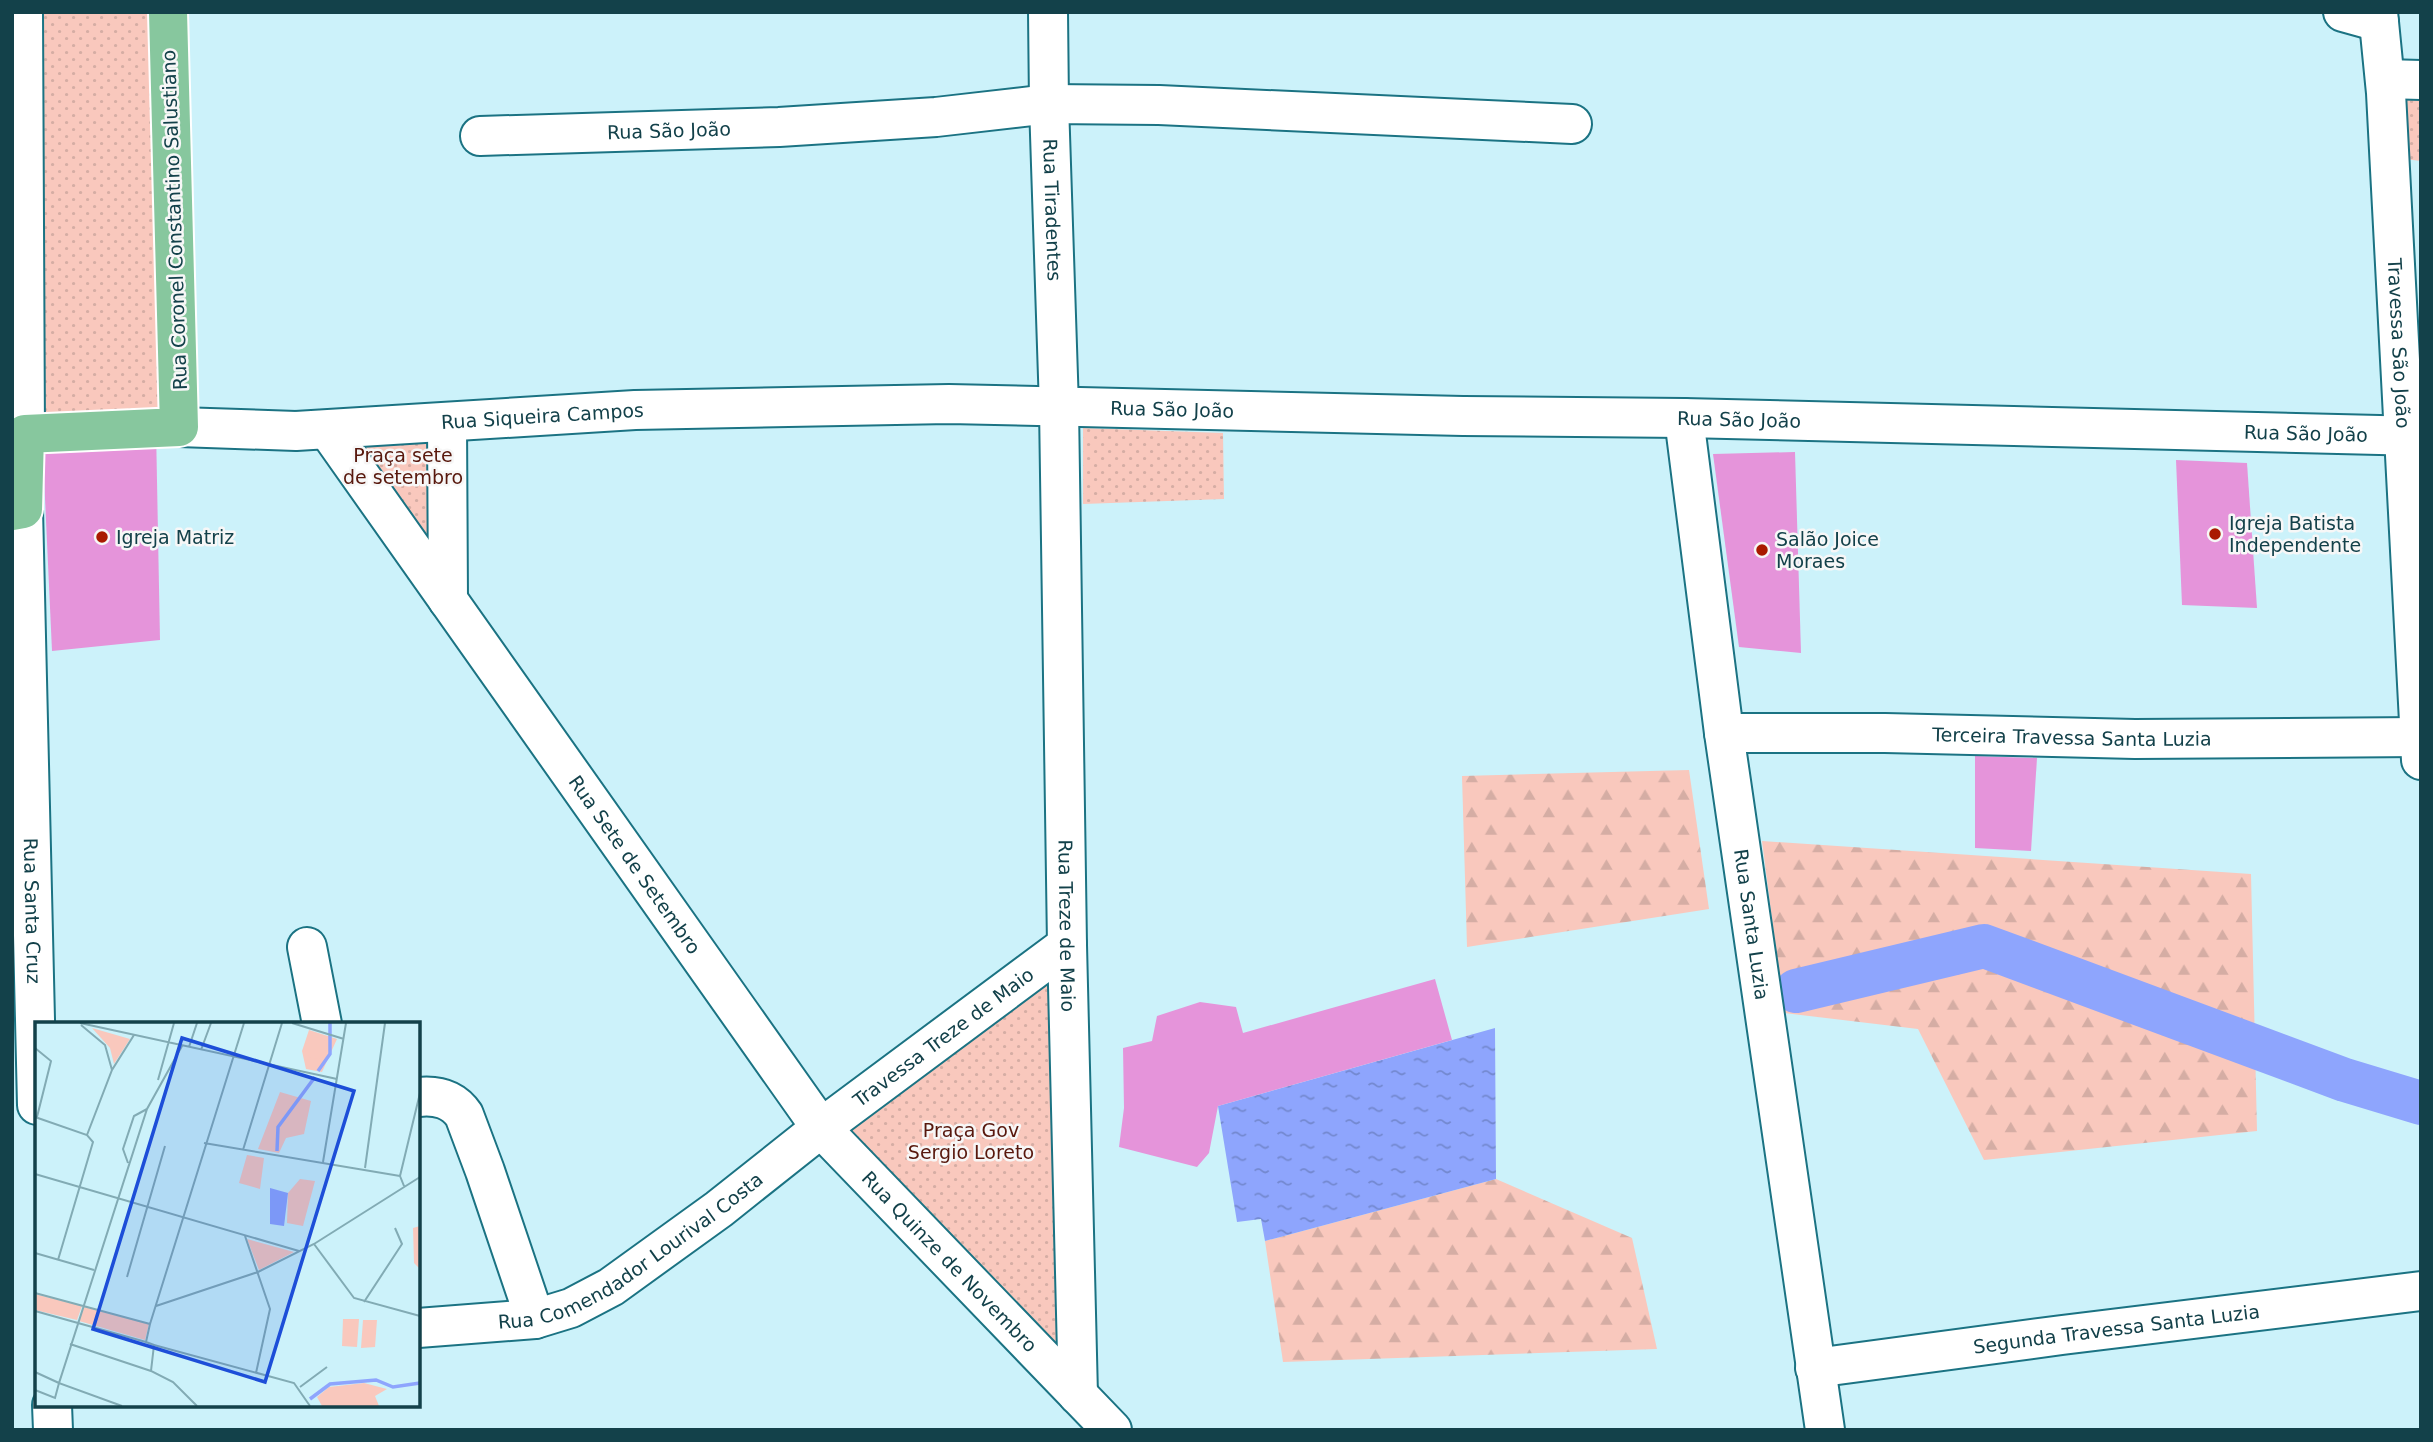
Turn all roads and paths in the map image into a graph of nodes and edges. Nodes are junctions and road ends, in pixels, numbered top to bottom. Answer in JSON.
{"nodes":[{"id":1,"x":23,"y":12,"type":"edge"},
{"id":2,"x":168,"y":12,"type":"edge"},
{"id":3,"x":1048,"y":12,"type":"edge"},
{"id":4,"x":2367,"y":15,"type":"edge"},
{"id":5,"x":2403,"y":79,"type":"edge"},
{"id":6,"x":1049,"y":104,"type":"junction"},
{"id":7,"x":1572,"y":124,"type":"dead end"},
{"id":8,"x":480,"y":136,"type":"dead end"},
{"id":9,"x":2405,"y":172,"type":"edge"},
{"id":10,"x":1059,"y":407,"type":"junction"},
{"id":11,"x":1684,"y":418,"type":"junction"},
{"id":12,"x":447,"y":422,"type":"junction"},
{"id":13,"x":179,"y":427,"type":"junction"},
{"id":14,"x":328,"y":430,"type":"junction"},
{"id":15,"x":25,"y":434,"type":"junction"},
{"id":16,"x":2412,"y":436,"type":"edge"},
{"id":17,"x":18,"y":510,"type":"edge"},
{"id":18,"x":448,"y":600,"type":"junction"},
{"id":19,"x":1724,"y":733,"type":"junction"},
{"id":20,"x":2420,"y":745,"type":"edge"},
{"id":21,"x":1067,"y":945,"type":"junction"},
{"id":22,"x":307,"y":947,"type":"dead end"},
{"id":23,"x":322,"y":1022,"type":"edge"},
{"id":24,"x":35,"y":1042,"type":"edge"},
{"id":25,"x":420,"y":1097,"type":"edge"},
{"id":26,"x":821,"y":1128,"type":"junction"},
{"id":27,"x":2421,"y":1291,"type":"edge"},
{"id":28,"x":535,"y":1319,"type":"junction"},
{"id":29,"x":420,"y":1328,"type":"edge"},
{"id":30,"x":1815,"y":1368,"type":"junction"},
{"id":31,"x":1078,"y":1395,"type":"junction"},
{"id":32,"x":52,"y":1407,"type":"edge"},
{"id":33,"x":53,"y":1430,"type":"edge"},
{"id":34,"x":1112,"y":1430,"type":"edge"},
{"id":35,"x":1825,"y":1430,"type":"edge"}],
"edges":[{"from":1,"to":15,"type":"street"},
{"from":2,"to":13,"type":"main road","name":"Rua Coronel Constantino Salustiano"},
{"from":3,"to":6,"type":"street","name":"Rua Tiradentes"},
{"from":4,"to":5,"type":"street","name":"Travessa São João"},
{"from":5,"to":9,"type":"street","name":"Travessa São João"},
{"from":6,"to":7,"type":"street","name":"Rua São João"},
{"from":6,"to":8,"type":"street","name":"Rua São João"},
{"from":6,"to":10,"type":"street","name":"Rua Tiradentes"},
{"from":9,"to":16,"type":"street","name":"Travessa São João"},
{"from":10,"to":11,"type":"street","name":"Rua São João"},
{"from":10,"to":12,"type":"street","name":"Rua Siqueira Campos"},
{"from":10,"to":21,"type":"street","name":"Rua Treze de Maio"},
{"from":11,"to":16,"type":"street","name":"Rua São João"},
{"from":11,"to":19,"type":"street","name":"Rua Santa Luzia"},
{"from":12,"to":14,"type":"street","name":"Rua Siqueira Campos"},
{"from":12,"to":18,"type":"street"},
{"from":13,"to":14,"type":"street","name":"Rua Siqueira Campos"},
{"from":13,"to":15,"type":"main road","name":"Rua Siqueira Campos"},
{"from":14,"to":18,"type":"street","name":"Rua Sete de Setembro"},
{"from":15,"to":17,"type":"main road"},
{"from":16,"to":20,"type":"street","name":"Travessa São João"},
{"from":17,"to":24,"type":"street","name":"Rua Santa Cruz"},
{"from":18,"to":26,"type":"street","name":"Rua Sete de Setembro"},
{"from":19,"to":20,"type":"street","name":"Terceira Travessa Santa Luzia"},
{"from":19,"to":30,"type":"street","name":"Rua Santa Luzia"},
{"from":21,"to":26,"type":"street","name":"Travessa Treze de Maio"},
{"from":21,"to":31,"type":"street","name":"Rua Treze de Maio"},
{"from":22,"to":23,"type":"street"},
{"from":25,"to":28,"type":"street"},
{"from":26,"to":28,"type":"street","name":"Rua Comendador Lourival Costa"},
{"from":26,"to":31,"type":"street","name":"Rua Quinze de Novembro"},
{"from":27,"to":30,"type":"street","name":"Segunda Travessa Santa Luzia"},
{"from":28,"to":29,"type":"street","name":"Rua Comendador Lourival Costa"},
{"from":30,"to":35,"type":"street","name":"Rua Santa Luzia"},
{"from":31,"to":34,"type":"street"},
{"from":32,"to":33,"type":"street"}]}
